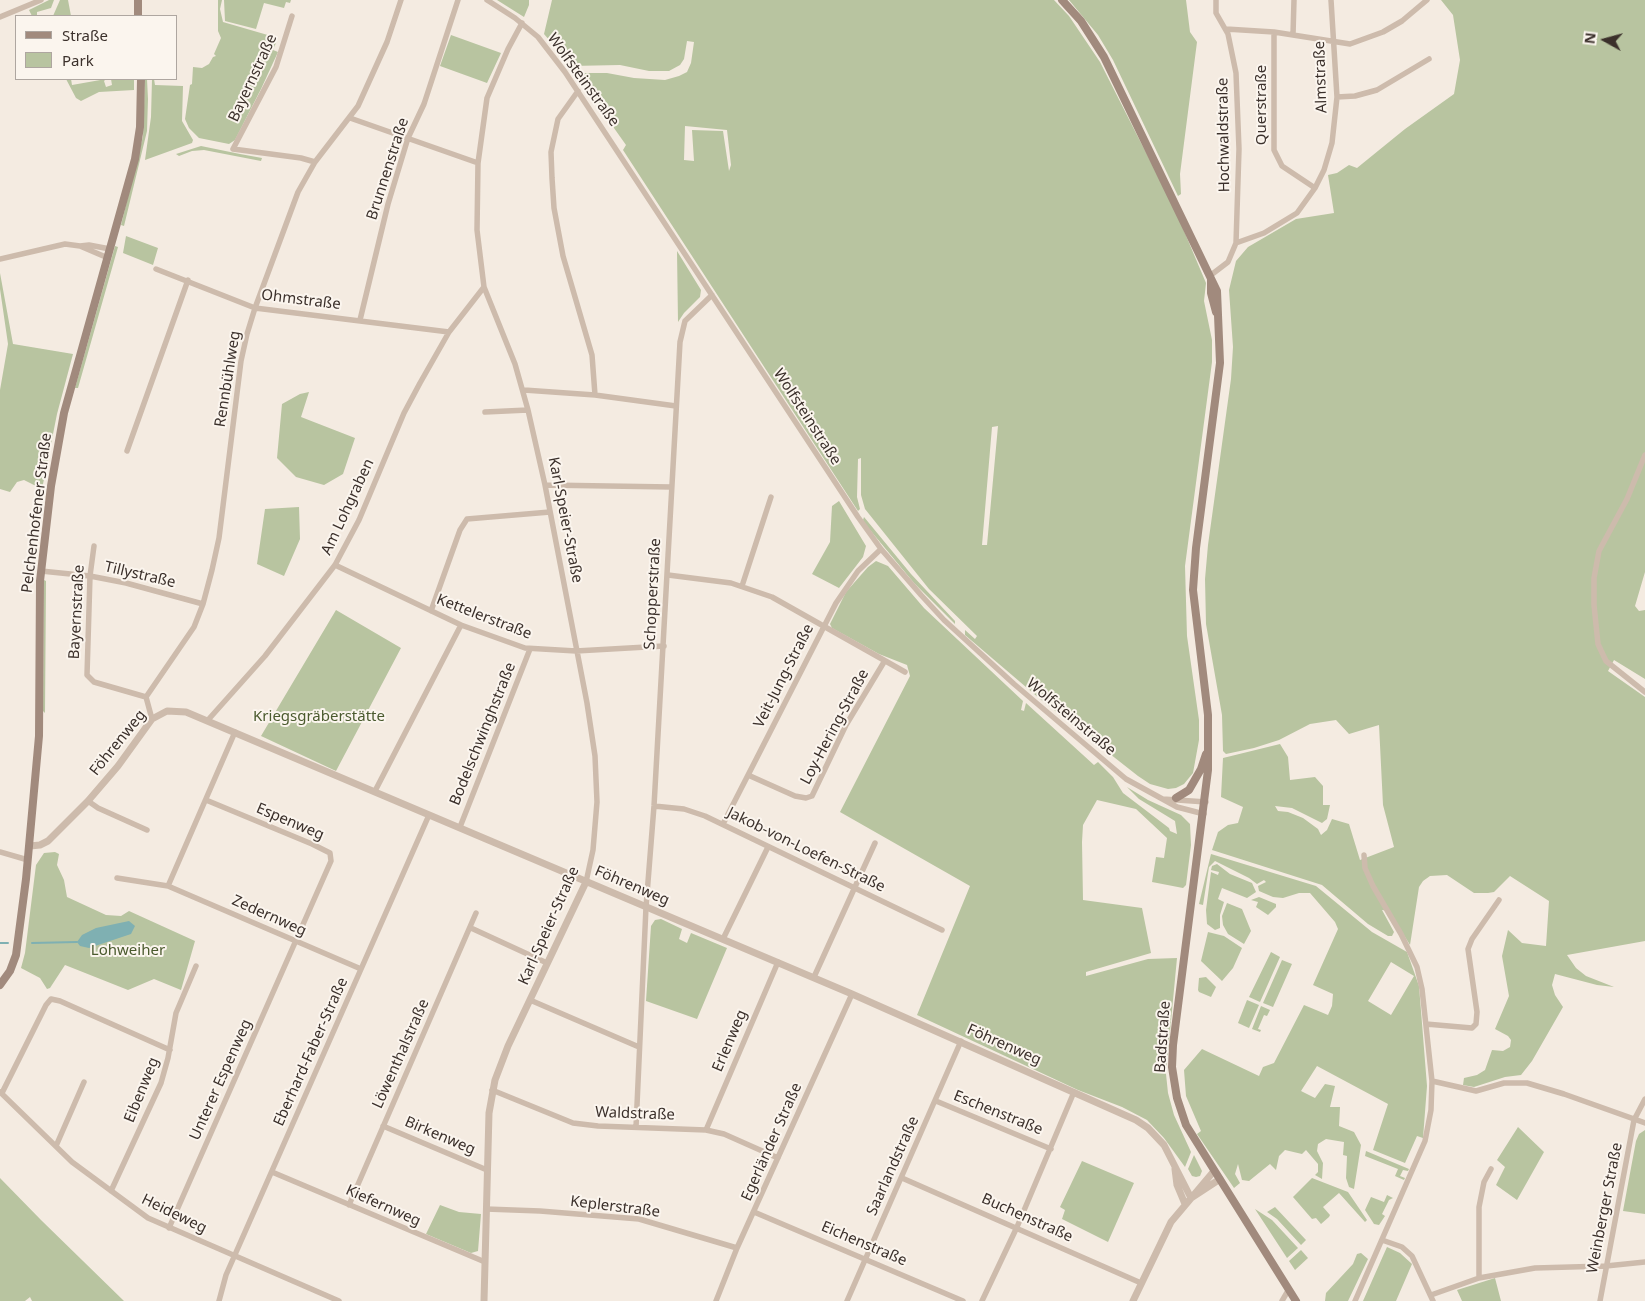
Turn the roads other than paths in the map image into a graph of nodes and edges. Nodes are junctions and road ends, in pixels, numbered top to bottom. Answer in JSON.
{"nodes":[{"id":1,"x":41,"y":0,"type":"edge"},
{"id":2,"x":138,"y":0,"type":"edge"},
{"id":3,"x":401,"y":0,"type":"edge"},
{"id":4,"x":458,"y":0,"type":"edge"},
{"id":5,"x":486,"y":0,"type":"edge"},
{"id":6,"x":1062,"y":0,"type":"edge"},
{"id":7,"x":1216,"y":0,"type":"edge"},
{"id":8,"x":1294,"y":0,"type":"edge"},
{"id":9,"x":1332,"y":0,"type":"edge"},
{"id":10,"x":1426,"y":0,"type":"edge"},
{"id":11,"x":138,"y":15,"type":"edge"},
{"id":12,"x":292,"y":16,"type":"dead end"},
{"id":13,"x":0,"y":17,"type":"edge"},
{"id":14,"x":522,"y":23,"type":"junction"},
{"id":15,"x":1226,"y":29,"type":"junction"},
{"id":16,"x":1274,"y":32,"type":"junction"},
{"id":17,"x":1293,"y":35,"type":"junction"},
{"id":18,"x":1333,"y":42,"type":"junction"},
{"id":19,"x":1428,"y":59,"type":"dead end"},
{"id":20,"x":141,"y":80,"type":"edge"},
{"id":21,"x":578,"y":91,"type":"junction"},
{"id":22,"x":1337,"y":97,"type":"junction"},
{"id":23,"x":350,"y":118,"type":"junction"},
{"id":24,"x":408,"y":138,"type":"junction"},
{"id":25,"x":315,"y":162,"type":"junction"},
{"id":26,"x":478,"y":163,"type":"junction"},
{"id":27,"x":1315,"y":188,"type":"junction"},
{"id":28,"x":1236,"y":243,"type":"junction"},
{"id":29,"x":80,"y":246,"type":"junction"},
{"id":30,"x":110,"y":249,"type":"junction"},
{"id":31,"x":108,"y":258,"type":"junction"},
{"id":32,"x":0,"y":259,"type":"edge"},
{"id":33,"x":156,"y":269,"type":"dead end"},
{"id":34,"x":1211,"y":275,"type":"junction"},
{"id":35,"x":188,"y":280,"type":"junction"},
{"id":36,"x":484,"y":287,"type":"junction"},
{"id":37,"x":712,"y":295,"type":"junction"},
{"id":38,"x":256,"y":308,"type":"junction"},
{"id":39,"x":360,"y":320,"type":"junction"},
{"id":40,"x":448,"y":332,"type":"junction"},
{"id":41,"x":524,"y":390,"type":"junction"},
{"id":42,"x":594,"y":395,"type":"junction"},
{"id":43,"x":676,"y":406,"type":"junction"},
{"id":44,"x":528,"y":410,"type":"junction"},
{"id":45,"x":485,"y":412,"type":"dead end"},
{"id":46,"x":127,"y":451,"type":"dead end"},
{"id":47,"x":1645,"y":455,"type":"edge"},
{"id":48,"x":545,"y":485,"type":"junction"},
{"id":49,"x":671,"y":487,"type":"junction"},
{"id":50,"x":771,"y":498,"type":"dead end"},
{"id":51,"x":550,"y":512,"type":"junction"},
{"id":52,"x":94,"y":546,"type":"dead end"},
{"id":53,"x":881,"y":549,"type":"junction"},
{"id":54,"x":335,"y":565,"type":"junction"},
{"id":55,"x":41,"y":571,"type":"junction"},
{"id":56,"x":668,"y":575,"type":"junction"},
{"id":57,"x":90,"y":576,"type":"junction"},
{"id":58,"x":742,"y":586,"type":"junction"},
{"id":59,"x":203,"y":604,"type":"junction"},
{"id":60,"x":431,"y":611,"type":"junction"},
{"id":61,"x":461,"y":625,"type":"junction"},
{"id":62,"x":823,"y":627,"type":"junction"},
{"id":63,"x":664,"y":646,"type":"junction"},
{"id":64,"x":530,"y":649,"type":"junction"},
{"id":65,"x":576,"y":651,"type":"junction"},
{"id":66,"x":884,"y":662,"type":"junction"},
{"id":67,"x":905,"y":672,"type":"dead end"},
{"id":68,"x":1645,"y":692,"type":"edge"},
{"id":69,"x":146,"y":697,"type":"junction"},
{"id":70,"x":152,"y":719,"type":"junction"},
{"id":71,"x":208,"y":720,"type":"junction"},
{"id":72,"x":235,"y":732,"type":"junction"},
{"id":73,"x":1209,"y":740,"type":"junction"},
{"id":74,"x":748,"y":775,"type":"junction"},
{"id":75,"x":375,"y":791,"type":"junction"},
{"id":76,"x":1176,"y":798,"type":"junction"},
{"id":77,"x":1163,"y":799,"type":"junction"},
{"id":78,"x":206,"y":800,"type":"junction"},
{"id":79,"x":88,"y":801,"type":"junction"},
{"id":80,"x":1206,"y":802,"type":"junction"},
{"id":81,"x":654,"y":806,"type":"junction"},
{"id":82,"x":429,"y":814,"type":"junction"},
{"id":83,"x":1204,"y":814,"type":"junction"},
{"id":84,"x":723,"y":824,"type":"junction"},
{"id":85,"x":460,"y":827,"type":"junction"},
{"id":86,"x":147,"y":830,"type":"dead end"},
{"id":87,"x":875,"y":843,"type":"dead end"},
{"id":88,"x":30,"y":846,"type":"junction"},
{"id":89,"x":768,"y":848,"type":"junction"},
{"id":90,"x":0,"y":852,"type":"edge"},
{"id":91,"x":1364,"y":855,"type":"dead end"},
{"id":92,"x":28,"y":860,"type":"junction"},
{"id":93,"x":117,"y":878,"type":"dead end"},
{"id":94,"x":586,"y":882,"type":"junction"},
{"id":95,"x":168,"y":886,"type":"junction"},
{"id":96,"x":856,"y":889,"type":"junction"},
{"id":97,"x":1499,"y":900,"type":"dead end"},
{"id":98,"x":646,"y":906,"type":"junction"},
{"id":99,"x":476,"y":913,"type":"dead end"},
{"id":100,"x":470,"y":928,"type":"junction"},
{"id":101,"x":942,"y":930,"type":"dead end"},
{"id":102,"x":723,"y":939,"type":"junction"},
{"id":103,"x":296,"y":942,"type":"junction"},
{"id":104,"x":778,"y":962,"type":"junction"},
{"id":105,"x":548,"y":963,"type":"junction"},
{"id":106,"x":196,"y":966,"type":"dead end"},
{"id":107,"x":361,"y":969,"type":"junction"},
{"id":108,"x":814,"y":977,"type":"junction"},
{"id":109,"x":0,"y":984,"type":"edge"},
{"id":110,"x":852,"y":994,"type":"junction"},
{"id":111,"x":530,"y":1000,"type":"junction"},
{"id":112,"x":1426,"y":1024,"type":"junction"},
{"id":113,"x":961,"y":1040,"type":"junction"},
{"id":114,"x":639,"y":1047,"type":"junction"},
{"id":115,"x":170,"y":1050,"type":"junction"},
{"id":116,"x":1432,"y":1081,"type":"junction"},
{"id":117,"x":84,"y":1082,"type":"dead end"},
{"id":118,"x":492,"y":1090,"type":"junction"},
{"id":119,"x":1074,"y":1092,"type":"junction"},
{"id":120,"x":1,"y":1093,"type":"edge"},
{"id":121,"x":1645,"y":1099,"type":"edge"},
{"id":122,"x":936,"y":1101,"type":"junction"},
{"id":123,"x":1634,"y":1120,"type":"junction"},
{"id":124,"x":1645,"y":1123,"type":"edge"},
{"id":125,"x":383,"y":1126,"type":"junction"},
{"id":126,"x":636,"y":1127,"type":"junction"},
{"id":127,"x":706,"y":1130,"type":"junction"},
{"id":128,"x":56,"y":1146,"type":"junction"},
{"id":129,"x":1051,"y":1148,"type":"junction"},
{"id":130,"x":778,"y":1158,"type":"junction"},
{"id":131,"x":1174,"y":1167,"type":"junction"},
{"id":132,"x":1491,"y":1169,"type":"dead end"},
{"id":133,"x":487,"y":1170,"type":"junction"},
{"id":134,"x":1214,"y":1171,"type":"junction"},
{"id":135,"x":272,"y":1172,"type":"junction"},
{"id":136,"x":902,"y":1178,"type":"junction"},
{"id":137,"x":1220,"y":1179,"type":"junction"},
{"id":138,"x":111,"y":1191,"type":"junction"},
{"id":139,"x":1191,"y":1198,"type":"junction"},
{"id":140,"x":1185,"y":1204,"type":"junction"},
{"id":141,"x":349,"y":1205,"type":"junction"},
{"id":142,"x":486,"y":1209,"type":"junction"},
{"id":143,"x":754,"y":1212,"type":"junction"},
{"id":144,"x":1017,"y":1227,"type":"junction"},
{"id":145,"x":168,"y":1228,"type":"junction"},
{"id":146,"x":1382,"y":1240,"type":"junction"},
{"id":147,"x":737,"y":1248,"type":"junction"},
{"id":148,"x":235,"y":1255,"type":"junction"},
{"id":149,"x":866,"y":1258,"type":"junction"},
{"id":150,"x":485,"y":1262,"type":"junction"},
{"id":151,"x":1645,"y":1262,"type":"edge"},
{"id":152,"x":1606,"y":1266,"type":"junction"},
{"id":153,"x":1479,"y":1278,"type":"junction"},
{"id":154,"x":1141,"y":1282,"type":"junction"},
{"id":155,"x":1289,"y":1289,"type":"junction"},
{"id":156,"x":328,"y":1298,"type":"edge"},
{"id":157,"x":1432,"y":1298,"type":"edge"},
{"id":158,"x":219,"y":1301,"type":"edge"},
{"id":159,"x":340,"y":1301,"type":"edge"},
{"id":160,"x":484,"y":1301,"type":"edge"},
{"id":161,"x":716,"y":1301,"type":"edge"},
{"id":162,"x":847,"y":1301,"type":"edge"},
{"id":163,"x":963,"y":1301,"type":"edge"},
{"id":164,"x":982,"y":1301,"type":"edge"},
{"id":165,"x":1133,"y":1301,"type":"edge"},
{"id":166,"x":1282,"y":1301,"type":"edge"},
{"id":167,"x":1296,"y":1301,"type":"edge"},
{"id":168,"x":1355,"y":1301,"type":"edge"},
{"id":169,"x":1600,"y":1301,"type":"edge"}],
"edges":[{"from":1,"to":13,"type":"street"},
{"from":2,"to":11,"type":"main road"},
{"from":3,"to":23,"type":"street","name":"Rennbühlweg"},
{"from":4,"to":24,"type":"street","name":"Brunnenstraße"},
{"from":5,"to":14,"type":"street","name":"Wolfsteinstraße"},
{"from":6,"to":34,"type":"main road"},
{"from":7,"to":15,"type":"street","name":"Hochwaldstraße"},
{"from":8,"to":17,"type":"street"},
{"from":9,"to":18,"type":"street","name":"Almstraße"},
{"from":10,"to":18,"type":"street"},
{"from":12,"to":25,"type":"street","name":"Bayernstraße"},
{"from":14,"to":21,"type":"street","name":"Wolfsteinstraße"},
{"from":14,"to":26,"type":"street","name":"Karl-Speier-Straße"},
{"from":15,"to":16,"type":"street"},
{"from":15,"to":28,"type":"street","name":"Hochwaldstraße"},
{"from":16,"to":17,"type":"street"},
{"from":16,"to":27,"type":"street","name":"Querstraße"},
{"from":17,"to":18,"type":"street"},
{"from":18,"to":22,"type":"street","name":"Almstraße"},
{"from":19,"to":22,"type":"street"},
{"from":20,"to":30,"type":"main road","name":"Pelchenhofener Straße"},
{"from":21,"to":37,"type":"street","name":"Wolfsteinstraße"},
{"from":21,"to":42,"type":"street"},
{"from":22,"to":27,"type":"street","name":"Almstraße"},
{"from":23,"to":24,"type":"street"},
{"from":23,"to":25,"type":"street","name":"Rennbühlweg"},
{"from":24,"to":26,"type":"street"},
{"from":24,"to":39,"type":"street","name":"Brunnenstraße"},
{"from":25,"to":38,"type":"street","name":"Rennbühlweg"},
{"from":26,"to":36,"type":"street","name":"Karl-Speier-Straße"},
{"from":27,"to":28,"type":"street","name":"Almstraße"},
{"from":28,"to":34,"type":"street"},
{"from":29,"to":30,"type":"street"},
{"from":29,"to":31,"type":"street"},
{"from":29,"to":32,"type":"street"},
{"from":30,"to":31,"type":"main road","name":"Pelchenhofener Straße"},
{"from":31,"to":55,"type":"main road","name":"Pelchenhofener Straße"},
{"from":33,"to":35,"type":"street","name":"Ohmstraße"},
{"from":34,"to":73,"type":"main road"},
{"from":35,"to":38,"type":"street","name":"Ohmstraße"},
{"from":35,"to":46,"type":"street"},
{"from":36,"to":40,"type":"street","name":"Am Lohgraben"},
{"from":36,"to":41,"type":"street","name":"Karl-Speier-Straße"},
{"from":37,"to":43,"type":"street","name":"Schopperstraße"},
{"from":37,"to":53,"type":"street","name":"Wolfsteinstraße"},
{"from":38,"to":39,"type":"street","name":"Ohmstraße"},
{"from":38,"to":59,"type":"street","name":"Rennbühlweg"},
{"from":39,"to":40,"type":"street","name":"Ohmstraße"},
{"from":40,"to":54,"type":"street","name":"Am Lohgraben"},
{"from":41,"to":42,"type":"street"},
{"from":41,"to":44,"type":"street","name":"Karl-Speier-Straße"},
{"from":42,"to":43,"type":"street"},
{"from":43,"to":49,"type":"street","name":"Schopperstraße"},
{"from":44,"to":45,"type":"street"},
{"from":44,"to":48,"type":"street","name":"Karl-Speier-Straße"},
{"from":47,"to":68,"type":"street"},
{"from":48,"to":49,"type":"street"},
{"from":48,"to":51,"type":"street","name":"Karl-Speier-Straße"},
{"from":49,"to":56,"type":"street","name":"Schopperstraße"},
{"from":50,"to":58,"type":"street"},
{"from":51,"to":60,"type":"street"},
{"from":51,"to":65,"type":"street","name":"Karl-Speier-Straße"},
{"from":52,"to":57,"type":"street","name":"Bayernstraße"},
{"from":53,"to":62,"type":"street","name":"Veit-Jung-Straße"},
{"from":53,"to":77,"type":"street","name":"Wolfsteinstraße"},
{"from":54,"to":60,"type":"street","name":"Kettelerstraße"},
{"from":54,"to":71,"type":"street","name":"Am Lohgraben"},
{"from":55,"to":57,"type":"street","name":"Tillystraße"},
{"from":55,"to":88,"type":"main road","name":"Pelchenhofener Straße"},
{"from":56,"to":58,"type":"street"},
{"from":56,"to":63,"type":"street","name":"Schopperstraße"},
{"from":57,"to":59,"type":"street","name":"Tillystraße"},
{"from":57,"to":69,"type":"street","name":"Bayernstraße"},
{"from":58,"to":62,"type":"street"},
{"from":59,"to":69,"type":"street","name":"Rennbühlweg"},
{"from":60,"to":61,"type":"street","name":"Kettelerstraße"},
{"from":61,"to":64,"type":"street","name":"Kettelerstraße"},
{"from":61,"to":75,"type":"street"},
{"from":62,"to":66,"type":"street"},
{"from":62,"to":74,"type":"street","name":"Veit-Jung-Straße"},
{"from":63,"to":65,"type":"street","name":"Kettelerstraße"},
{"from":63,"to":81,"type":"street","name":"Schopperstraße"},
{"from":64,"to":65,"type":"street","name":"Kettelerstraße"},
{"from":64,"to":85,"type":"street","name":"Bodelschwinghstraße"},
{"from":65,"to":94,"type":"street","name":"Karl-Speier-Straße"},
{"from":66,"to":67,"type":"street"},
{"from":66,"to":74,"type":"street","name":"Loy-Hering-Straße"},
{"from":69,"to":70,"type":"street"},
{"from":70,"to":71,"type":"street","name":"Föhrenweg"},
{"from":70,"to":79,"type":"street","name":"Föhrenweg"},
{"from":71,"to":72,"type":"street","name":"Föhrenweg"},
{"from":72,"to":75,"type":"street","name":"Föhrenweg"},
{"from":72,"to":78,"type":"street"},
{"from":73,"to":76,"type":"main road"},
{"from":73,"to":80,"type":"main road","name":"Badstraße"},
{"from":74,"to":84,"type":"street","name":"Veit-Jung-Straße"},
{"from":75,"to":82,"type":"street","name":"Föhrenweg"},
{"from":76,"to":77,"type":"street"},
{"from":76,"to":80,"type":"street"},
{"from":77,"to":83,"type":"street","name":"Wolfsteinstraße"},
{"from":78,"to":95,"type":"street"},
{"from":78,"to":103,"type":"street","name":"Espenweg"},
{"from":79,"to":86,"type":"street"},
{"from":79,"to":88,"type":"street","name":"Föhrenweg"},
{"from":80,"to":83,"type":"main road","name":"Badstraße"},
{"from":81,"to":84,"type":"street","name":"Jakob-von-Loefen-Straße"},
{"from":81,"to":98,"type":"street","name":"Schopperstraße"},
{"from":82,"to":85,"type":"street","name":"Föhrenweg"},
{"from":82,"to":107,"type":"street","name":"Eberhard-Faber-Straße"},
{"from":83,"to":134,"type":"main road","name":"Badstraße"},
{"from":84,"to":89,"type":"street","name":"Jakob-von-Loefen-Straße"},
{"from":85,"to":94,"type":"street","name":"Föhrenweg"},
{"from":87,"to":96,"type":"street"},
{"from":88,"to":92,"type":"main road","name":"Pelchenhofener Straße"},
{"from":89,"to":96,"type":"street","name":"Jakob-von-Loefen-Straße"},
{"from":89,"to":102,"type":"street"},
{"from":90,"to":92,"type":"street"},
{"from":91,"to":112,"type":"street"},
{"from":92,"to":109,"type":"main road","name":"Pelchenhofener Straße"},
{"from":93,"to":95,"type":"street","name":"Zedernweg"},
{"from":94,"to":98,"type":"street","name":"Föhrenweg"},
{"from":94,"to":105,"type":"street","name":"Karl-Speier-Straße"},
{"from":95,"to":103,"type":"street","name":"Zedernweg"},
{"from":96,"to":101,"type":"street","name":"Jakob-von-Loefen-Straße"},
{"from":96,"to":108,"type":"street"},
{"from":97,"to":112,"type":"street"},
{"from":98,"to":102,"type":"street","name":"Föhrenweg"},
{"from":98,"to":114,"type":"street","name":"Schopperstraße"},
{"from":99,"to":100,"type":"street","name":"Löwenthalstraße"},
{"from":100,"to":105,"type":"street"},
{"from":100,"to":125,"type":"street","name":"Löwenthalstraße"},
{"from":102,"to":104,"type":"street","name":"Föhrenweg"},
{"from":103,"to":107,"type":"street","name":"Zedernweg"},
{"from":103,"to":145,"type":"street","name":"Unterer Espenweg"},
{"from":104,"to":108,"type":"street","name":"Föhrenweg"},
{"from":104,"to":127,"type":"street","name":"Erlenweg"},
{"from":105,"to":111,"type":"street","name":"Karl-Speier-Straße"},
{"from":106,"to":115,"type":"street","name":"Eibenweg"},
{"from":107,"to":135,"type":"street","name":"Eberhard-Faber-Straße"},
{"from":108,"to":110,"type":"street","name":"Föhrenweg"},
{"from":110,"to":113,"type":"street","name":"Föhrenweg"},
{"from":110,"to":130,"type":"street","name":"Egerländer Straße"},
{"from":111,"to":114,"type":"street"},
{"from":111,"to":118,"type":"street","name":"Karl-Speier-Straße"},
{"from":112,"to":116,"type":"street"},
{"from":113,"to":119,"type":"street","name":"Föhrenweg"},
{"from":113,"to":122,"type":"street","name":"Saarlandstraße"},
{"from":114,"to":126,"type":"street","name":"Schopperstraße"},
{"from":115,"to":120,"type":"street"},
{"from":115,"to":138,"type":"street","name":"Eibenweg"},
{"from":116,"to":123,"type":"street"},
{"from":116,"to":146,"type":"street"},
{"from":117,"to":128,"type":"street"},
{"from":118,"to":126,"type":"street","name":"Waldstraße"},
{"from":118,"to":133,"type":"street","name":"Karl-Speier-Straße"},
{"from":119,"to":129,"type":"street"},
{"from":119,"to":131,"type":"street","name":"Föhrenweg"},
{"from":120,"to":128,"type":"street","name":"Heideweg"},
{"from":121,"to":123,"type":"street","name":"Weinberger Straße"},
{"from":122,"to":129,"type":"street","name":"Eschenstraße"},
{"from":122,"to":136,"type":"street","name":"Saarlandstraße"},
{"from":123,"to":124,"type":"street"},
{"from":123,"to":152,"type":"street","name":"Weinberger Straße"},
{"from":125,"to":133,"type":"street","name":"Birkenweg"},
{"from":125,"to":141,"type":"street","name":"Löwenthalstraße"},
{"from":126,"to":127,"type":"street","name":"Waldstraße"},
{"from":127,"to":130,"type":"street","name":"Waldstraße"},
{"from":128,"to":138,"type":"street","name":"Heideweg"},
{"from":129,"to":144,"type":"street"},
{"from":130,"to":143,"type":"street","name":"Egerländer Straße"},
{"from":131,"to":139,"type":"street","name":"Föhrenweg"},
{"from":131,"to":140,"type":"street","name":"Föhrenweg"},
{"from":132,"to":153,"type":"street"},
{"from":133,"to":142,"type":"street","name":"Karl-Speier-Straße"},
{"from":134,"to":137,"type":"main road","name":"Badstraße"},
{"from":134,"to":139,"type":"street"},
{"from":135,"to":141,"type":"street","name":"Kiefernweg"},
{"from":135,"to":148,"type":"street","name":"Eberhard-Faber-Straße"},
{"from":136,"to":144,"type":"street","name":"Buchenstraße"},
{"from":136,"to":149,"type":"street","name":"Saarlandstraße"},
{"from":137,"to":139,"type":"street"},
{"from":137,"to":155,"type":"main road","name":"Badstraße"},
{"from":138,"to":145,"type":"street","name":"Heideweg"},
{"from":139,"to":140,"type":"street"},
{"from":140,"to":154,"type":"street"},
{"from":141,"to":150,"type":"street","name":"Kiefernweg"},
{"from":142,"to":147,"type":"street","name":"Keplerstraße"},
{"from":142,"to":150,"type":"street","name":"Karl-Speier-Straße"},
{"from":143,"to":147,"type":"street","name":"Egerländer Straße"},
{"from":143,"to":149,"type":"street","name":"Eichenstraße"},
{"from":144,"to":154,"type":"street","name":"Buchenstraße"},
{"from":144,"to":164,"type":"street"},
{"from":145,"to":148,"type":"street","name":"Heideweg"},
{"from":146,"to":157,"type":"street"},
{"from":146,"to":168,"type":"street"},
{"from":147,"to":161,"type":"street","name":"Egerländer Straße"},
{"from":148,"to":156,"type":"street","name":"Heideweg"},
{"from":148,"to":158,"type":"street","name":"Eberhard-Faber-Straße"},
{"from":149,"to":162,"type":"street","name":"Saarlandstraße"},
{"from":149,"to":163,"type":"street","name":"Eichenstraße"},
{"from":150,"to":160,"type":"street","name":"Karl-Speier-Straße"},
{"from":151,"to":152,"type":"street"},
{"from":152,"to":153,"type":"street"},
{"from":152,"to":169,"type":"street","name":"Weinberger Straße"},
{"from":153,"to":157,"type":"street"},
{"from":154,"to":165,"type":"street"},
{"from":155,"to":166,"type":"street"},
{"from":155,"to":167,"type":"main road","name":"Badstraße"},
{"from":156,"to":159,"type":"street","name":"Heideweg"}]}
